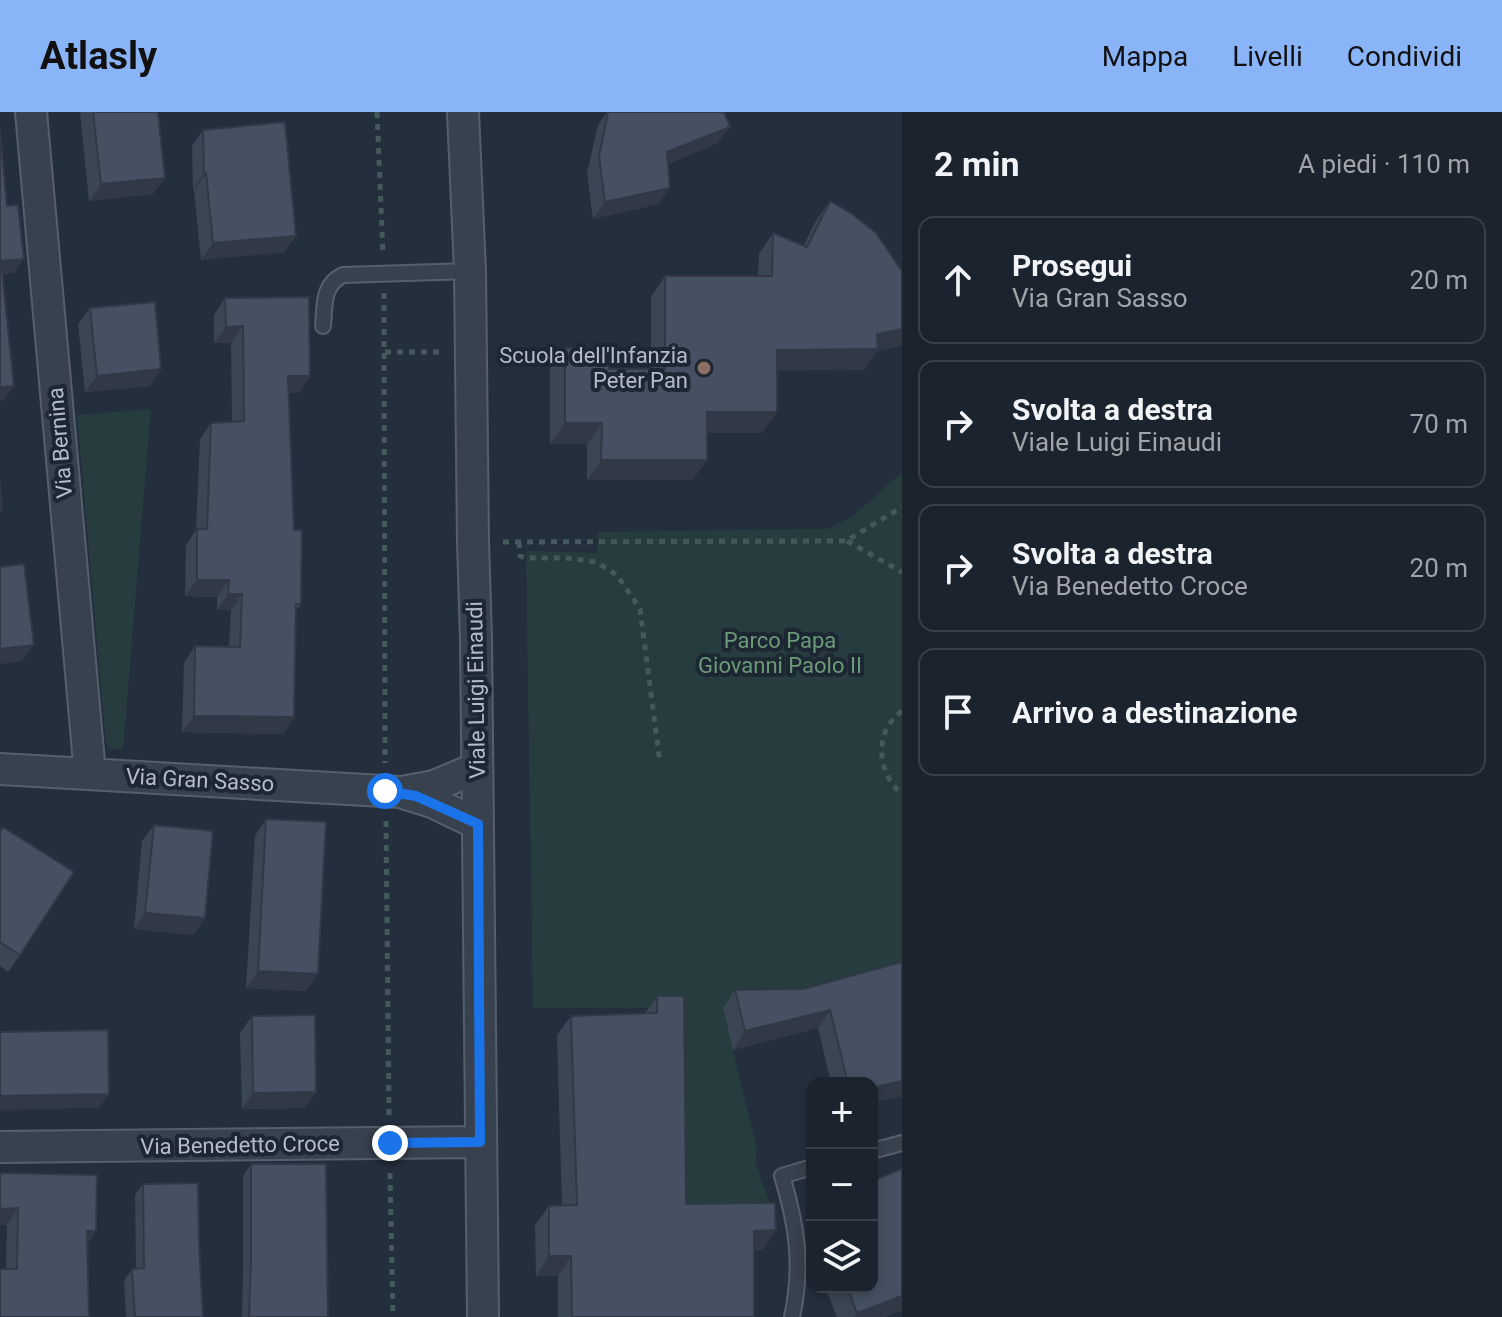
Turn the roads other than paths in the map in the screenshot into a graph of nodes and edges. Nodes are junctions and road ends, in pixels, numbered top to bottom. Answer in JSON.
{"nodes":[{"id":1,"x":31,"y":112,"type":"edge"},
{"id":2,"x":463,"y":112,"type":"edge"},
{"id":3,"x":465,"y":271,"type":"junction"},
{"id":4,"x":323,"y":326,"type":"dead end"},
{"id":5,"x":477,"y":768,"type":"junction"},
{"id":6,"x":0,"y":769,"type":"edge"},
{"id":7,"x":90,"y":774,"type":"junction"},
{"id":8,"x":393,"y":782,"type":"junction"},
{"id":9,"x":478,"y":824,"type":"junction"},
{"id":10,"x":480,"y":1142,"type":"junction"},
{"id":11,"x":902,"y":1143,"type":"edge"},
{"id":12,"x":0,"y":1147,"type":"edge"},
{"id":13,"x":878,"y":1149,"type":"edge"},
{"id":14,"x":806,"y":1169,"type":"edge"},
{"id":15,"x":483,"y":1317,"type":"edge"},
{"id":16,"x":792,"y":1317,"type":"edge"}],
"edges":[{"from":1,"to":7,"type":"street","name":"Via Bernina"},
{"from":2,"to":3,"type":"street","name":"Viale Luigi Einaudi"},
{"from":3,"to":4,"type":"lane"},
{"from":3,"to":5,"type":"street","name":"Viale Luigi Einaudi"},
{"from":5,"to":8,"type":"street","name":"Via Gran Sasso"},
{"from":5,"to":9,"type":"street","name":"Viale Luigi Einaudi"},
{"from":6,"to":7,"type":"street","name":"Via Gran Sasso"},
{"from":7,"to":8,"type":"street","name":"Via Gran Sasso"},
{"from":8,"to":9,"type":"street","name":"Via Gran Sasso"},
{"from":9,"to":10,"type":"street","name":"Viale Luigi Einaudi"},
{"from":10,"to":12,"type":"street","name":"Via Benedetto Croce"},
{"from":10,"to":15,"type":"street","name":"Viale Luigi Einaudi"},
{"from":11,"to":13,"type":"lane"},
{"from":14,"to":16,"type":"lane"}]}
